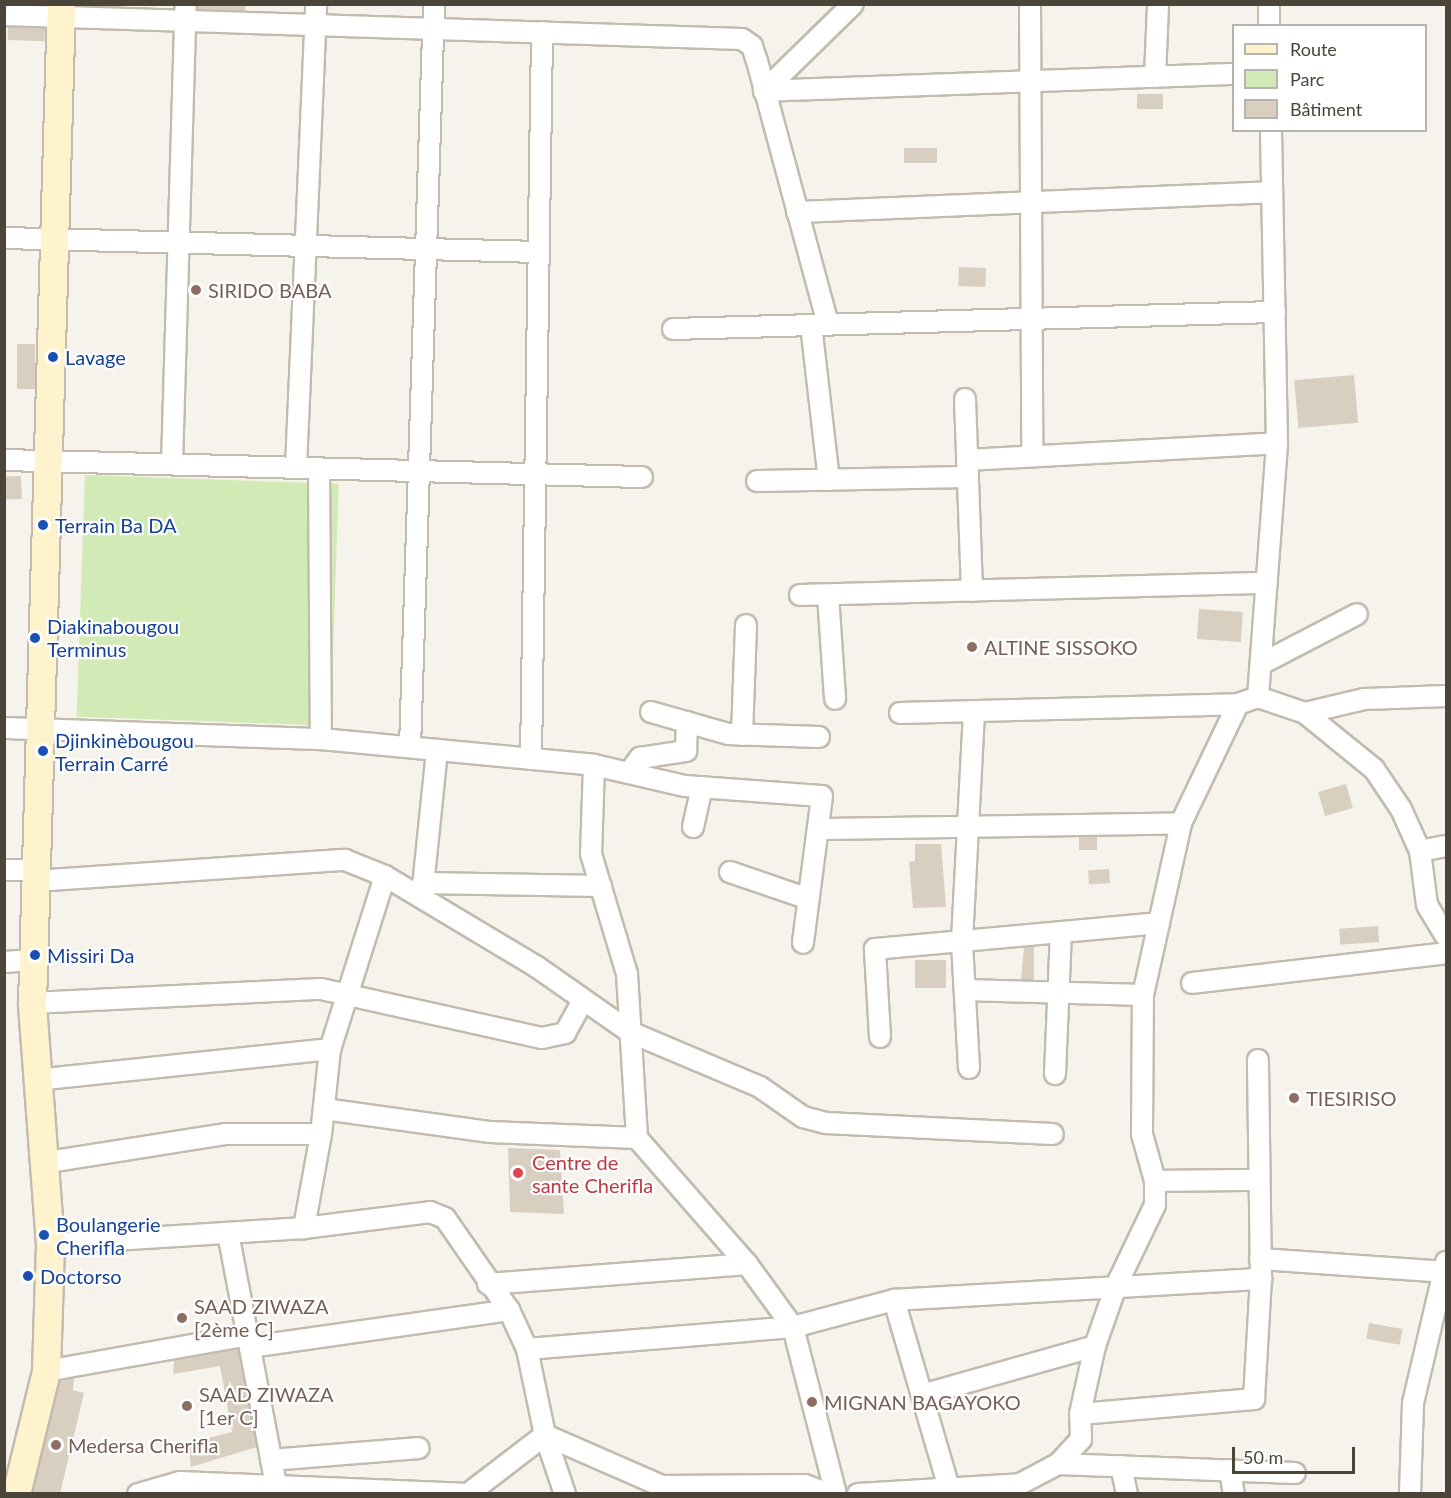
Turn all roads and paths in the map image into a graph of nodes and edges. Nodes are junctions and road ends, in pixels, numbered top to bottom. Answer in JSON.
{"nodes":[{"id":1,"x":316,"y":4,"type":"edge"},
{"id":2,"x":434,"y":4,"type":"edge"},
{"id":3,"x":853,"y":4,"type":"edge"},
{"id":4,"x":1030,"y":4,"type":"edge"},
{"id":5,"x":1158,"y":4,"type":"edge"},
{"id":6,"x":1269,"y":4,"type":"edge"},
{"id":7,"x":61,"y":11,"type":"edge"},
{"id":8,"x":186,"y":13,"type":"edge"},
{"id":9,"x":4,"y":15,"type":"edge"},
{"id":10,"x":1269,"y":24,"type":"edge"},
{"id":11,"x":315,"y":25,"type":"junction"},
{"id":12,"x":433,"y":29,"type":"junction"},
{"id":13,"x":542,"y":32,"type":"junction"},
{"id":14,"x":1232,"y":74,"type":"edge"},
{"id":15,"x":1155,"y":76,"type":"junction"},
{"id":16,"x":1028,"y":81,"type":"junction"},
{"id":17,"x":764,"y":91,"type":"junction"},
{"id":18,"x":1271,"y":132,"type":"edge"},
{"id":19,"x":1272,"y":192,"type":"junction"},
{"id":20,"x":1029,"y":202,"type":"junction"},
{"id":21,"x":797,"y":212,"type":"junction"},
{"id":22,"x":4,"y":238,"type":"edge"},
{"id":23,"x":55,"y":239,"type":"junction"},
{"id":24,"x":179,"y":243,"type":"junction"},
{"id":25,"x":306,"y":246,"type":"junction"},
{"id":26,"x":426,"y":249,"type":"junction"},
{"id":27,"x":539,"y":252,"type":"junction"},
{"id":28,"x":1275,"y":312,"type":"junction"},
{"id":29,"x":1031,"y":319,"type":"junction"},
{"id":30,"x":820,"y":325,"type":"junction"},
{"id":31,"x":673,"y":329,"type":"dead end"},
{"id":32,"x":965,"y":399,"type":"dead end"},
{"id":33,"x":1277,"y":443,"type":"junction"},
{"id":34,"x":1032,"y":456,"type":"junction"},
{"id":35,"x":4,"y":460,"type":"edge"},
{"id":36,"x":48,"y":461,"type":"junction"},
{"id":37,"x":172,"y":464,"type":"junction"},
{"id":38,"x":296,"y":467,"type":"junction"},
{"id":39,"x":319,"y":468,"type":"junction"},
{"id":40,"x":968,"y":469,"type":"junction"},
{"id":41,"x":419,"y":471,"type":"junction"},
{"id":42,"x":536,"y":474,"type":"junction"},
{"id":43,"x":642,"y":477,"type":"dead end"},
{"id":44,"x":829,"y":480,"type":"junction"},
{"id":45,"x":757,"y":481,"type":"dead end"},
{"id":46,"x":1267,"y":583,"type":"junction"},
{"id":47,"x":972,"y":591,"type":"junction"},
{"id":48,"x":800,"y":595,"type":"dead end"},
{"id":49,"x":828,"y":595,"type":"junction"},
{"id":50,"x":1357,"y":614,"type":"dead end"},
{"id":51,"x":746,"y":625,"type":"dead end"},
{"id":52,"x":1260,"y":664,"type":"junction"},
{"id":53,"x":1446,"y":696,"type":"edge"},
{"id":54,"x":1258,"y":697,"type":"junction"},
{"id":55,"x":835,"y":699,"type":"dead end"},
{"id":56,"x":1238,"y":704,"type":"junction"},
{"id":57,"x":974,"y":711,"type":"junction"},
{"id":58,"x":651,"y":712,"type":"dead end"},
{"id":59,"x":900,"y":713,"type":"dead end"},
{"id":60,"x":1305,"y":713,"type":"junction"},
{"id":61,"x":687,"y":722,"type":"junction"},
{"id":62,"x":4,"y":728,"type":"edge"},
{"id":63,"x":40,"y":729,"type":"junction"},
{"id":64,"x":742,"y":735,"type":"junction"},
{"id":65,"x":819,"y":737,"type":"dead end"},
{"id":66,"x":321,"y":739,"type":"junction"},
{"id":67,"x":410,"y":747,"type":"junction"},
{"id":68,"x":437,"y":750,"type":"junction"},
{"id":69,"x":531,"y":759,"type":"junction"},
{"id":70,"x":594,"y":765,"type":"junction"},
{"id":71,"x":629,"y":773,"type":"junction"},
{"id":72,"x":702,"y":787,"type":"junction"},
{"id":73,"x":1181,"y":823,"type":"junction"},
{"id":74,"x":693,"y":827,"type":"dead end"},
{"id":75,"x":968,"y":827,"type":"junction"},
{"id":76,"x":819,"y":829,"type":"junction"},
{"id":77,"x":1446,"y":846,"type":"edge"},
{"id":78,"x":1420,"y":851,"type":"junction"},
{"id":79,"x":4,"y":870,"type":"edge"},
{"id":80,"x":730,"y":872,"type":"dead end"},
{"id":81,"x":35,"y":876,"type":"junction"},
{"id":82,"x":385,"y":876,"type":"junction"},
{"id":83,"x":601,"y":886,"type":"junction"},
{"id":84,"x":423,"y":891,"type":"junction"},
{"id":85,"x":809,"y":899,"type":"junction"},
{"id":86,"x":1159,"y":923,"type":"junction"},
{"id":87,"x":1061,"y":932,"type":"junction"},
{"id":88,"x":1446,"y":937,"type":"edge"},
{"id":89,"x":962,"y":941,"type":"junction"},
{"id":90,"x":803,"y":943,"type":"dead end"},
{"id":91,"x":1446,"y":953,"type":"edge"},
{"id":92,"x":33,"y":960,"type":"junction"},
{"id":93,"x":4,"y":962,"type":"edge"},
{"id":94,"x":1192,"y":983,"type":"dead end"},
{"id":95,"x":965,"y":990,"type":"junction"},
{"id":96,"x":1058,"y":993,"type":"junction"},
{"id":97,"x":347,"y":995,"type":"junction"},
{"id":98,"x":1143,"y":995,"type":"junction"},
{"id":99,"x":583,"y":1001,"type":"junction"},
{"id":100,"x":32,"y":1003,"type":"junction"},
{"id":101,"x":630,"y":1032,"type":"junction"},
{"id":102,"x":880,"y":1037,"type":"dead end"},
{"id":103,"x":330,"y":1049,"type":"junction"},
{"id":104,"x":1258,"y":1060,"type":"dead end"},
{"id":105,"x":969,"y":1068,"type":"dead end"},
{"id":106,"x":1054,"y":1074,"type":"dead end"},
{"id":107,"x":36,"y":1080,"type":"junction"},
{"id":108,"x":324,"y":1109,"type":"junction"},
{"id":109,"x":321,"y":1134,"type":"junction"},
{"id":110,"x":1053,"y":1134,"type":"dead end"},
{"id":111,"x":637,"y":1138,"type":"junction"},
{"id":112,"x":42,"y":1163,"type":"junction"},
{"id":113,"x":1259,"y":1180,"type":"junction"},
{"id":114,"x":1155,"y":1181,"type":"junction"},
{"id":115,"x":304,"y":1228,"type":"junction"},
{"id":116,"x":228,"y":1233,"type":"junction"},
{"id":117,"x":50,"y":1244,"type":"junction"},
{"id":118,"x":1260,"y":1259,"type":"junction"},
{"id":119,"x":747,"y":1264,"type":"junction"},
{"id":120,"x":1445,"y":1267,"type":"edge"},
{"id":121,"x":1260,"y":1279,"type":"junction"},
{"id":122,"x":488,"y":1284,"type":"junction"},
{"id":123,"x":1116,"y":1286,"type":"junction"},
{"id":124,"x":894,"y":1300,"type":"junction"},
{"id":125,"x":509,"y":1311,"type":"junction"},
{"id":126,"x":793,"y":1327,"type":"junction"},
{"id":127,"x":249,"y":1341,"type":"junction"},
{"id":128,"x":1095,"y":1346,"type":"junction"},
{"id":129,"x":527,"y":1349,"type":"junction"},
{"id":130,"x":46,"y":1371,"type":"junction"},
{"id":131,"x":922,"y":1395,"type":"junction"},
{"id":132,"x":1080,"y":1414,"type":"junction"},
{"id":133,"x":545,"y":1435,"type":"junction"},
{"id":134,"x":419,"y":1448,"type":"dead end"},
{"id":135,"x":272,"y":1460,"type":"junction"},
{"id":136,"x":1058,"y":1464,"type":"junction"},
{"id":137,"x":1120,"y":1466,"type":"junction"},
{"id":138,"x":1230,"y":1470,"type":"junction"},
{"id":139,"x":1295,"y":1473,"type":"dead end"},
{"id":140,"x":276,"y":1484,"type":"junction"},
{"id":141,"x":949,"y":1488,"type":"junction"},
{"id":142,"x":1021,"y":1489,"type":"edge"},
{"id":143,"x":894,"y":1492,"type":"edge"},
{"id":144,"x":12,"y":1493,"type":"edge"},
{"id":145,"x":138,"y":1494,"type":"edge"},
{"id":146,"x":463,"y":1494,"type":"edge"},
{"id":147,"x":468,"y":1494,"type":"edge"},
{"id":148,"x":565,"y":1494,"type":"edge"},
{"id":149,"x":829,"y":1494,"type":"edge"},
{"id":150,"x":836,"y":1494,"type":"edge"},
{"id":151,"x":858,"y":1494,"type":"edge"},
{"id":152,"x":1127,"y":1494,"type":"edge"},
{"id":153,"x":1234,"y":1494,"type":"edge"},
{"id":154,"x":1410,"y":1494,"type":"edge"}],
"edges":[{"from":1,"to":11,"type":"street"},
{"from":2,"to":12,"type":"street"},
{"from":3,"to":17,"type":"street"},
{"from":4,"to":16,"type":"street"},
{"from":5,"to":15,"type":"street"},
{"from":6,"to":10,"type":"street"},
{"from":7,"to":8,"type":"street"},
{"from":7,"to":9,"type":"street"},
{"from":7,"to":23,"type":"street"},
{"from":8,"to":11,"type":"street"},
{"from":8,"to":24,"type":"street"},
{"from":11,"to":12,"type":"street"},
{"from":11,"to":25,"type":"street"},
{"from":12,"to":13,"type":"street"},
{"from":12,"to":26,"type":"street"},
{"from":13,"to":17,"type":"street"},
{"from":13,"to":27,"type":"street"},
{"from":14,"to":15,"type":"street"},
{"from":15,"to":16,"type":"street"},
{"from":16,"to":17,"type":"street"},
{"from":16,"to":20,"type":"street"},
{"from":17,"to":21,"type":"street"},
{"from":18,"to":19,"type":"street"},
{"from":19,"to":20,"type":"street"},
{"from":19,"to":28,"type":"street"},
{"from":20,"to":21,"type":"street"},
{"from":20,"to":29,"type":"street"},
{"from":21,"to":30,"type":"street"},
{"from":22,"to":23,"type":"street"},
{"from":23,"to":24,"type":"street"},
{"from":23,"to":36,"type":"street"},
{"from":24,"to":25,"type":"street"},
{"from":24,"to":37,"type":"street"},
{"from":25,"to":26,"type":"street"},
{"from":25,"to":38,"type":"street"},
{"from":26,"to":27,"type":"street"},
{"from":26,"to":41,"type":"street"},
{"from":27,"to":42,"type":"street"},
{"from":28,"to":29,"type":"street"},
{"from":28,"to":33,"type":"street"},
{"from":29,"to":30,"type":"street"},
{"from":29,"to":34,"type":"street"},
{"from":30,"to":31,"type":"street"},
{"from":30,"to":44,"type":"street"},
{"from":32,"to":40,"type":"street"},
{"from":33,"to":34,"type":"street"},
{"from":33,"to":46,"type":"street"},
{"from":34,"to":40,"type":"street"},
{"from":35,"to":36,"type":"street"},
{"from":36,"to":37,"type":"street"},
{"from":36,"to":63,"type":"street"},
{"from":37,"to":38,"type":"street"},
{"from":38,"to":39,"type":"street"},
{"from":39,"to":41,"type":"street"},
{"from":39,"to":66,"type":"street"},
{"from":40,"to":44,"type":"street"},
{"from":40,"to":47,"type":"street"},
{"from":41,"to":42,"type":"street"},
{"from":41,"to":67,"type":"street"},
{"from":42,"to":43,"type":"street"},
{"from":42,"to":69,"type":"street"},
{"from":44,"to":45,"type":"street"},
{"from":46,"to":47,"type":"street"},
{"from":46,"to":52,"type":"street"},
{"from":47,"to":49,"type":"street"},
{"from":48,"to":49,"type":"street"},
{"from":49,"to":55,"type":"street"},
{"from":50,"to":52,"type":"street"},
{"from":51,"to":64,"type":"street"},
{"from":52,"to":54,"type":"street"},
{"from":53,"to":60,"type":"street"},
{"from":54,"to":56,"type":"street"},
{"from":54,"to":60,"type":"street"},
{"from":56,"to":57,"type":"street"},
{"from":56,"to":73,"type":"street"},
{"from":57,"to":59,"type":"street"},
{"from":57,"to":75,"type":"street"},
{"from":58,"to":61,"type":"street"},
{"from":60,"to":78,"type":"street"},
{"from":61,"to":64,"type":"street"},
{"from":61,"to":71,"type":"street"},
{"from":62,"to":63,"type":"street"},
{"from":63,"to":66,"type":"street"},
{"from":63,"to":81,"type":"street"},
{"from":64,"to":65,"type":"street"},
{"from":66,"to":67,"type":"street"},
{"from":67,"to":68,"type":"street"},
{"from":68,"to":69,"type":"street"},
{"from":68,"to":84,"type":"street"},
{"from":69,"to":70,"type":"street"},
{"from":70,"to":71,"type":"street"},
{"from":70,"to":83,"type":"street"},
{"from":71,"to":72,"type":"street"},
{"from":72,"to":74,"type":"street"},
{"from":72,"to":76,"type":"street"},
{"from":73,"to":75,"type":"street"},
{"from":73,"to":86,"type":"street"},
{"from":75,"to":76,"type":"street"},
{"from":75,"to":89,"type":"street"},
{"from":76,"to":85,"type":"street"},
{"from":77,"to":78,"type":"street"},
{"from":78,"to":88,"type":"street"},
{"from":79,"to":81,"type":"street"},
{"from":80,"to":85,"type":"street"},
{"from":81,"to":82,"type":"street"},
{"from":81,"to":92,"type":"street"},
{"from":82,"to":84,"type":"street"},
{"from":82,"to":97,"type":"street"},
{"from":83,"to":84,"type":"street"},
{"from":83,"to":101,"type":"street"},
{"from":84,"to":99,"type":"street"},
{"from":85,"to":90,"type":"street"},
{"from":86,"to":87,"type":"street"},
{"from":86,"to":98,"type":"street"},
{"from":87,"to":89,"type":"street"},
{"from":87,"to":96,"type":"street"},
{"from":89,"to":95,"type":"street"},
{"from":89,"to":102,"type":"street"},
{"from":91,"to":94,"type":"street"},
{"from":92,"to":93,"type":"street"},
{"from":92,"to":100,"type":"street"},
{"from":95,"to":96,"type":"street"},
{"from":95,"to":105,"type":"street"},
{"from":96,"to":98,"type":"street"},
{"from":96,"to":106,"type":"street"},
{"from":97,"to":99,"type":"street"},
{"from":97,"to":100,"type":"street"},
{"from":97,"to":103,"type":"street"},
{"from":98,"to":114,"type":"street"},
{"from":99,"to":101,"type":"street"},
{"from":100,"to":107,"type":"street"},
{"from":101,"to":110,"type":"street"},
{"from":101,"to":111,"type":"street"},
{"from":103,"to":107,"type":"street"},
{"from":103,"to":108,"type":"street"},
{"from":104,"to":113,"type":"street"},
{"from":107,"to":112,"type":"street"},
{"from":108,"to":109,"type":"street"},
{"from":108,"to":111,"type":"street"},
{"from":109,"to":112,"type":"street"},
{"from":109,"to":115,"type":"street"},
{"from":111,"to":119,"type":"street"},
{"from":112,"to":117,"type":"street"},
{"from":113,"to":114,"type":"street"},
{"from":113,"to":118,"type":"street"},
{"from":114,"to":123,"type":"street"},
{"from":115,"to":116,"type":"street"},
{"from":115,"to":122,"type":"street"},
{"from":116,"to":117,"type":"street"},
{"from":116,"to":127,"type":"street"},
{"from":117,"to":130,"type":"street"},
{"from":118,"to":120,"type":"street"},
{"from":118,"to":121,"type":"street"},
{"from":119,"to":122,"type":"street"},
{"from":119,"to":126,"type":"street"},
{"from":120,"to":154,"type":"street"},
{"from":121,"to":123,"type":"street"},
{"from":121,"to":132,"type":"street"},
{"from":122,"to":125,"type":"street"},
{"from":123,"to":124,"type":"street"},
{"from":123,"to":128,"type":"street"},
{"from":124,"to":126,"type":"street"},
{"from":124,"to":131,"type":"street"},
{"from":125,"to":127,"type":"street"},
{"from":125,"to":129,"type":"street"},
{"from":126,"to":129,"type":"street"},
{"from":126,"to":150,"type":"street"},
{"from":127,"to":130,"type":"street"},
{"from":127,"to":135,"type":"street"},
{"from":128,"to":131,"type":"street"},
{"from":128,"to":132,"type":"street"},
{"from":129,"to":133,"type":"street"},
{"from":130,"to":144,"type":"street"},
{"from":131,"to":141,"type":"street"},
{"from":132,"to":136,"type":"street"},
{"from":133,"to":147,"type":"street"},
{"from":133,"to":148,"type":"street"},
{"from":133,"to":149,"type":"street"},
{"from":134,"to":135,"type":"street"},
{"from":135,"to":140,"type":"street"},
{"from":136,"to":137,"type":"street"},
{"from":136,"to":142,"type":"street"},
{"from":137,"to":138,"type":"street"},
{"from":137,"to":152,"type":"street"},
{"from":138,"to":139,"type":"street"},
{"from":138,"to":153,"type":"street"},
{"from":140,"to":145,"type":"street"},
{"from":140,"to":146,"type":"street"},
{"from":141,"to":142,"type":"street"},
{"from":141,"to":143,"type":"street"},
{"from":143,"to":151,"type":"street"}]}
